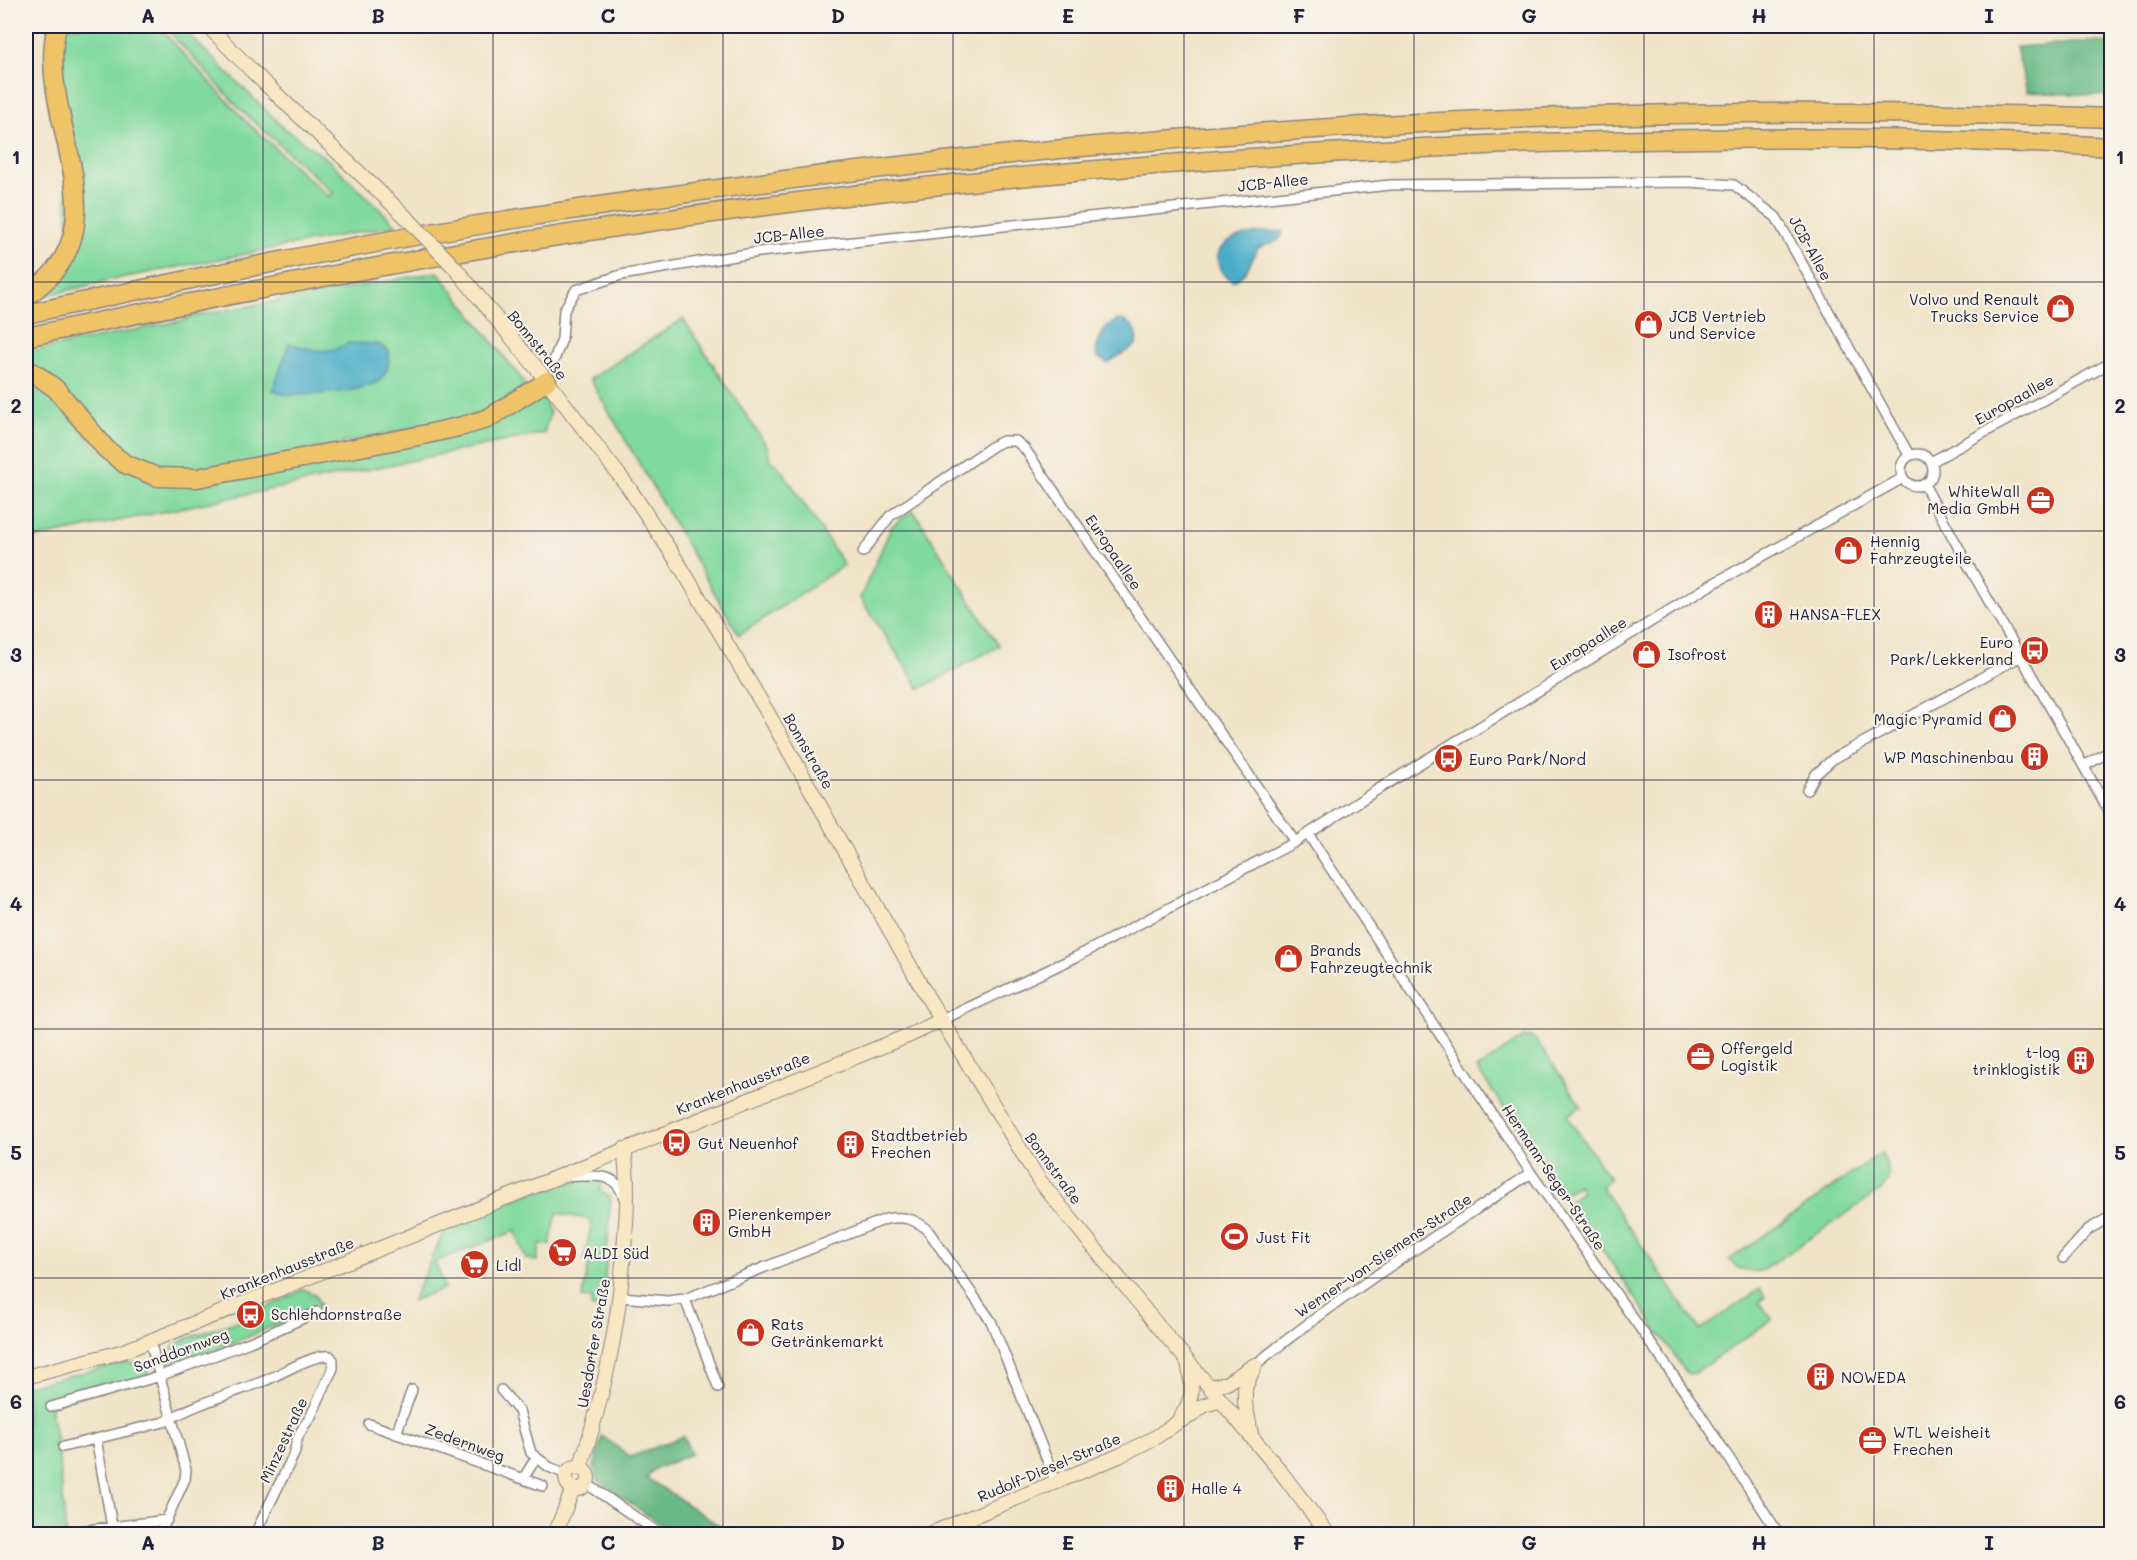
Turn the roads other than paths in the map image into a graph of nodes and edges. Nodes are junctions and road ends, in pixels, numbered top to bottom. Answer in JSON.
{"nodes":[{"id":1,"x":57,"y":26,"type":"edge"},
{"id":2,"x":208,"y":26,"type":"edge"},
{"id":3,"x":2112,"y":118,"type":"edge"},
{"id":4,"x":2112,"y":147,"type":"edge"},
{"id":5,"x":26,"y":296,"type":"edge"},
{"id":6,"x":26,"y":314,"type":"edge"},
{"id":7,"x":26,"y":337,"type":"edge"},
{"id":8,"x":2112,"y":363,"type":"edge"},
{"id":9,"x":26,"y":369,"type":"edge"},
{"id":10,"x":550,"y":373,"type":"junction"},
{"id":11,"x":1909,"y":455,"type":"junction"},
{"id":12,"x":1931,"y":462,"type":"junction"},
{"id":13,"x":1903,"y":478,"type":"junction"},
{"id":14,"x":1924,"y":484,"type":"junction"},
{"id":15,"x":863,"y":552,"type":"dead end"},
{"id":16,"x":2021,"y":656,"type":"junction"},
{"id":17,"x":2112,"y":750,"type":"edge"},
{"id":18,"x":2084,"y":766,"type":"junction"},
{"id":19,"x":1807,"y":790,"type":"dead end"},
{"id":20,"x":2112,"y":818,"type":"edge"},
{"id":21,"x":1308,"y":834,"type":"junction"},
{"id":22,"x":1295,"y":842,"type":"junction"},
{"id":23,"x":942,"y":1020,"type":"junction"},
{"id":24,"x":624,"y":1149,"type":"junction"},
{"id":25,"x":1531,"y":1173,"type":"junction"},
{"id":26,"x":557,"y":1176,"type":"junction"},
{"id":27,"x":627,"y":1209,"type":"junction"},
{"id":28,"x":2112,"y":1216,"type":"edge"},
{"id":29,"x":2063,"y":1258,"type":"dead end"},
{"id":30,"x":621,"y":1297,"type":"junction"},
{"id":31,"x":685,"y":1299,"type":"junction"},
{"id":32,"x":317,"y":1312,"type":"dead end"},
{"id":33,"x":150,"y":1341,"type":"junction"},
{"id":34,"x":1187,"y":1359,"type":"junction"},
{"id":35,"x":1255,"y":1365,"type":"junction"},
{"id":36,"x":160,"y":1376,"type":"junction"},
{"id":37,"x":26,"y":1377,"type":"edge"},
{"id":38,"x":718,"y":1387,"type":"dead end"},
{"id":39,"x":1210,"y":1387,"type":"junction"},
{"id":40,"x":412,"y":1390,"type":"dead end"},
{"id":41,"x":501,"y":1390,"type":"dead end"},
{"id":42,"x":1222,"y":1401,"type":"junction"},
{"id":43,"x":51,"y":1407,"type":"dead end"},
{"id":44,"x":171,"y":1417,"type":"junction"},
{"id":45,"x":1178,"y":1422,"type":"junction"},
{"id":46,"x":369,"y":1424,"type":"dead end"},
{"id":47,"x":396,"y":1434,"type":"junction"},
{"id":48,"x":1251,"y":1436,"type":"junction"},
{"id":49,"x":96,"y":1439,"type":"junction"},
{"id":50,"x":63,"y":1447,"type":"dead end"},
{"id":51,"x":536,"y":1458,"type":"junction"},
{"id":52,"x":580,"y":1468,"type":"junction"},
{"id":53,"x":566,"y":1474,"type":"junction"},
{"id":54,"x":523,"y":1479,"type":"junction"},
{"id":55,"x":1056,"y":1482,"type":"junction"},
{"id":56,"x":586,"y":1484,"type":"junction"},
{"id":57,"x":543,"y":1486,"type":"dead end"},
{"id":58,"x":573,"y":1489,"type":"junction"},
{"id":59,"x":167,"y":1520,"type":"junction"},
{"id":60,"x":112,"y":1526,"type":"junction"},
{"id":61,"x":72,"y":1533,"type":"dead end"},
{"id":62,"x":160,"y":1534,"type":"edge"},
{"id":63,"x":255,"y":1534,"type":"edge"},
{"id":64,"x":555,"y":1534,"type":"edge"},
{"id":65,"x":660,"y":1534,"type":"edge"},
{"id":66,"x":930,"y":1534,"type":"edge"},
{"id":67,"x":1328,"y":1534,"type":"edge"},
{"id":68,"x":1779,"y":1534,"type":"edge"}],
"edges":[{"from":1,"to":5,"type":"highway"},
{"from":2,"to":10,"type":"main road","name":"Bonnstraße","bridge":true},
{"from":3,"to":6,"type":"highway"},
{"from":4,"to":7,"type":"highway"},
{"from":8,"to":12,"type":"street","name":"Europaallee"},
{"from":9,"to":10,"type":"highway"},
{"from":10,"to":11,"type":"street","name":"JCB-Allee"},
{"from":10,"to":23,"type":"main road","name":"Bonnstraße"},
{"from":11,"to":12,"type":"street"},
{"from":11,"to":13,"type":"street"},
{"from":12,"to":14,"type":"street"},
{"from":13,"to":14,"type":"street"},
{"from":13,"to":21,"type":"street","name":"Europaallee"},
{"from":14,"to":16,"type":"street"},
{"from":15,"to":22,"type":"street","name":"Europaallee"},
{"from":16,"to":18,"type":"street"},
{"from":16,"to":19,"type":"street"},
{"from":17,"to":18,"type":"street"},
{"from":18,"to":20,"type":"street"},
{"from":21,"to":22,"type":"street","name":"Europaallee"},
{"from":21,"to":25,"type":"street","name":"Hermann-Seger-Straße"},
{"from":22,"to":23,"type":"street","name":"Europaallee"},
{"from":23,"to":24,"type":"main road","name":"Krankenhausstraße"},
{"from":23,"to":34,"type":"main road","name":"Bonnstraße"},
{"from":24,"to":26,"type":"main road","name":"Krankenhausstraße"},
{"from":24,"to":27,"type":"main road","name":"Uesdorfer Straße"},
{"from":25,"to":35,"type":"street","name":"Werner-von-Siemens-Straße"},
{"from":25,"to":68,"type":"street","name":"Hermann-Seger-Straße"},
{"from":26,"to":27,"type":"street","name":"Krankenhausstraße"},
{"from":26,"to":33,"type":"main road","name":"Krankenhausstraße"},
{"from":27,"to":30,"type":"main road","name":"Uesdorfer Straße"},
{"from":28,"to":29,"type":"street"},
{"from":30,"to":31,"type":"street"},
{"from":30,"to":52,"type":"main road","name":"Uesdorfer Straße"},
{"from":31,"to":38,"type":"street"},
{"from":31,"to":55,"type":"street"},
{"from":32,"to":36,"type":"street","name":"Sanddornweg"},
{"from":33,"to":36,"type":"street"},
{"from":33,"to":37,"type":"main road","name":"Krankenhausstraße"},
{"from":34,"to":39,"type":"main road","name":"Bonnstraße"},
{"from":34,"to":45,"type":"main road"},
{"from":35,"to":39,"type":"main road"},
{"from":35,"to":48,"type":"main road"},
{"from":36,"to":43,"type":"street","name":"Sanddornweg"},
{"from":36,"to":44,"type":"street"},
{"from":39,"to":42,"type":"main road","name":"Bonnstraße"},
{"from":40,"to":47,"type":"street"},
{"from":41,"to":51,"type":"street","name":"Zedernweg"},
{"from":42,"to":45,"type":"main road","name":"Rudolf-Diesel-Straße"},
{"from":42,"to":48,"type":"main road","name":"Bonnstraße"},
{"from":44,"to":49,"type":"street"},
{"from":44,"to":59,"type":"street"},
{"from":44,"to":63,"type":"street","name":"Minzestraße"},
{"from":45,"to":55,"type":"main road","name":"Rudolf-Diesel-Straße"},
{"from":46,"to":47,"type":"street","name":"Zedernweg"},
{"from":47,"to":54,"type":"street","name":"Zedernweg"},
{"from":48,"to":67,"type":"main road","name":"Bonnstraße"},
{"from":49,"to":50,"type":"street"},
{"from":49,"to":60,"type":"street"},
{"from":51,"to":53,"type":"street"},
{"from":51,"to":54,"type":"street"},
{"from":52,"to":53,"type":"main road"},
{"from":52,"to":56,"type":"main road"},
{"from":53,"to":58,"type":"main road"},
{"from":54,"to":57,"type":"street","name":"Zedernweg"},
{"from":55,"to":66,"type":"main road","name":"Rudolf-Diesel-Straße"},
{"from":56,"to":58,"type":"main road"},
{"from":56,"to":65,"type":"street"},
{"from":58,"to":64,"type":"main road"},
{"from":59,"to":60,"type":"street"},
{"from":59,"to":62,"type":"street"},
{"from":60,"to":61,"type":"street"}]}
